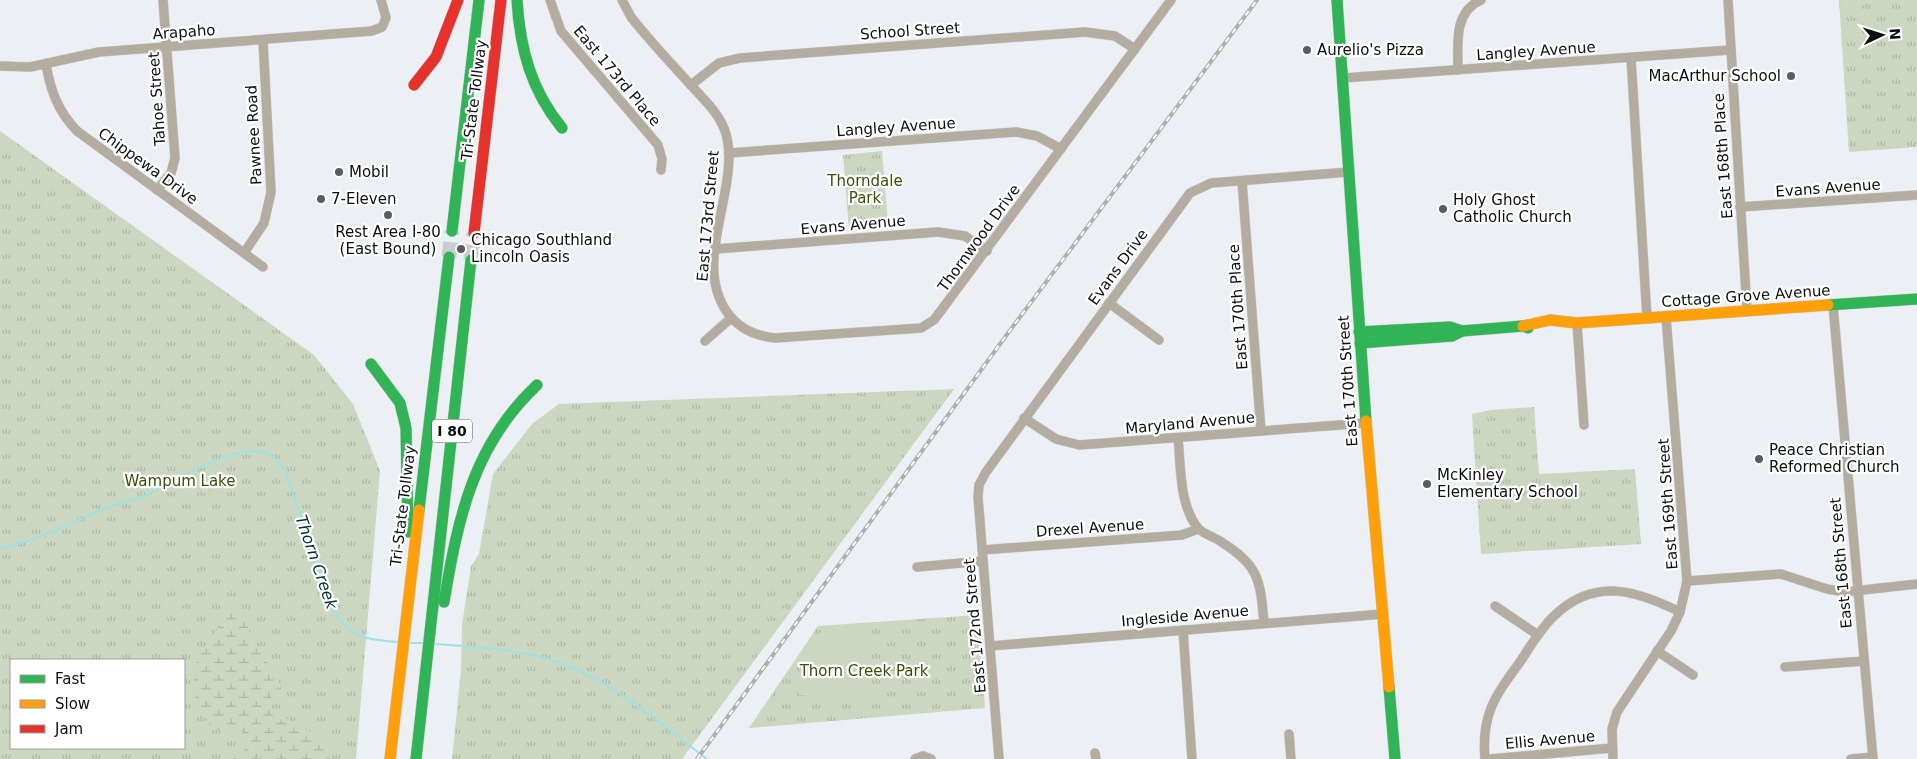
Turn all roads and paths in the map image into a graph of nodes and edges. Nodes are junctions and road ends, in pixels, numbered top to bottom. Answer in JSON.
{"nodes":[{"id":1,"x":163,"y":0,"type":"edge"},
{"id":2,"x":381,"y":0,"type":"edge"},
{"id":3,"x":458,"y":0,"type":"edge"},
{"id":4,"x":479,"y":0,"type":"edge"},
{"id":5,"x":501,"y":0,"type":"edge"},
{"id":6,"x":517,"y":0,"type":"edge"},
{"id":7,"x":550,"y":0,"type":"edge"},
{"id":8,"x":622,"y":0,"type":"edge"},
{"id":9,"x":1171,"y":0,"type":"edge"},
{"id":10,"x":1337,"y":0,"type":"edge"},
{"id":11,"x":1481,"y":0,"type":"edge"},
{"id":12,"x":1728,"y":0,"type":"edge"},
{"id":13,"x":263,"y":40,"type":"junction"},
{"id":14,"x":167,"y":47,"type":"junction"},
{"id":15,"x":1135,"y":49,"type":"junction"},
{"id":16,"x":1730,"y":50,"type":"junction"},
{"id":17,"x":1630,"y":58,"type":"junction"},
{"id":18,"x":46,"y":65,"type":"junction"},
{"id":19,"x":0,"y":66,"type":"edge"},
{"id":20,"x":1458,"y":70,"type":"junction"},
{"id":21,"x":1343,"y":78,"type":"junction"},
{"id":22,"x":414,"y":85,"type":"dead end"},
{"id":23,"x":691,"y":85,"type":"junction"},
{"id":24,"x":562,"y":128,"type":"dead end"},
{"id":25,"x":1061,"y":149,"type":"junction"},
{"id":26,"x":729,"y":153,"type":"junction"},
{"id":27,"x":660,"y":170,"type":"dead end"},
{"id":28,"x":1349,"y":172,"type":"junction"},
{"id":29,"x":1242,"y":181,"type":"junction"},
{"id":30,"x":157,"y":190,"type":"junction"},
{"id":31,"x":1917,"y":195,"type":"edge"},
{"id":32,"x":1740,"y":207,"type":"junction"},
{"id":33,"x":452,"y":230,"type":"tunnel mouth"},
{"id":34,"x":474,"y":233,"type":"tunnel mouth"},
{"id":35,"x":716,"y":249,"type":"junction"},
{"id":36,"x":987,"y":251,"type":"junction"},
{"id":37,"x":244,"y":252,"type":"junction"},
{"id":38,"x":449,"y":258,"type":"tunnel mouth"},
{"id":39,"x":471,"y":260,"type":"tunnel mouth"},
{"id":40,"x":263,"y":268,"type":"dead end"},
{"id":41,"x":1917,"y":299,"type":"edge"},
{"id":42,"x":1109,"y":303,"type":"junction"},
{"id":43,"x":1832,"y":305,"type":"junction"},
{"id":44,"x":1747,"y":311,"type":"junction"},
{"id":45,"x":1666,"y":316,"type":"junction"},
{"id":46,"x":731,"y":318,"type":"junction"},
{"id":47,"x":1647,"y":318,"type":"junction"},
{"id":48,"x":1578,"y":323,"type":"junction"},
{"id":49,"x":1359,"y":337,"type":"junction"},
{"id":50,"x":1159,"y":340,"type":"dead end"},
{"id":51,"x":705,"y":341,"type":"dead end"},
{"id":52,"x":371,"y":364,"type":"dead end"},
{"id":53,"x":537,"y":385,"type":"dead end"},
{"id":54,"x":1024,"y":418,"type":"junction"},
{"id":55,"x":1366,"y":423,"type":"junction"},
{"id":56,"x":1584,"y":425,"type":"dead end"},
{"id":57,"x":1261,"y":431,"type":"junction"},
{"id":58,"x":1178,"y":438,"type":"junction"},
{"id":59,"x":978,"y":491,"type":"joint"},
{"id":60,"x":1198,"y":529,"type":"junction"},
{"id":61,"x":982,"y":550,"type":"junction"},
{"id":62,"x":983,"y":561,"type":"junction"},
{"id":63,"x":917,"y":567,"type":"dead end"},
{"id":64,"x":1688,"y":581,"type":"junction"},
{"id":65,"x":409,"y":583,"type":"junction"},
{"id":66,"x":1917,"y":584,"type":"edge"},
{"id":67,"x":1858,"y":591,"type":"junction"},
{"id":68,"x":439,"y":603,"type":"junction"},
{"id":69,"x":1495,"y":606,"type":"dead end"},
{"id":70,"x":1680,"y":612,"type":"junction"},
{"id":71,"x":1383,"y":614,"type":"junction"},
{"id":72,"x":1264,"y":623,"type":"junction"},
{"id":73,"x":1183,"y":630,"type":"junction"},
{"id":74,"x":1538,"y":635,"type":"junction"},
{"id":75,"x":990,"y":646,"type":"junction"},
{"id":76,"x":1657,"y":651,"type":"junction"},
{"id":77,"x":1864,"y":661,"type":"junction"},
{"id":78,"x":1786,"y":667,"type":"dead end"},
{"id":79,"x":1693,"y":675,"type":"dead end"},
{"id":80,"x":430,"y":680,"type":"junction"},
{"id":81,"x":1289,"y":734,"type":"dead end"},
{"id":82,"x":1612,"y":748,"type":"junction"},
{"id":83,"x":1873,"y":758,"type":"edge"},
{"id":84,"x":390,"y":759,"type":"edge"},
{"id":85,"x":416,"y":759,"type":"edge"},
{"id":86,"x":422,"y":759,"type":"edge"},
{"id":87,"x":915,"y":759,"type":"edge"},
{"id":88,"x":931,"y":759,"type":"edge"},
{"id":89,"x":999,"y":759,"type":"edge"},
{"id":90,"x":1192,"y":759,"type":"edge"},
{"id":91,"x":1291,"y":759,"type":"edge"},
{"id":92,"x":1395,"y":759,"type":"edge"},
{"id":93,"x":1485,"y":759,"type":"edge"},
{"id":94,"x":1490,"y":759,"type":"edge"},
{"id":95,"x":1612,"y":759,"type":"edge"},
{"id":96,"x":1851,"y":759,"type":"edge"}],
"edges":[{"from":1,"to":14,"type":"street","name":"Tahoe Street"},
{"from":2,"to":13,"type":"street","name":"Arapaho"},
{"from":3,"to":22,"type":"main road"},
{"from":4,"to":33,"type":"main road","name":"Tri-State Tollway"},
{"from":5,"to":34,"type":"main road","name":"Tri-State Tollway"},
{"from":6,"to":24,"type":"main road"},
{"from":7,"to":27,"type":"street","name":"East 173rd Place"},
{"from":8,"to":23,"type":"street","name":"East 173rd Street"},
{"from":9,"to":15,"type":"street","name":"Thornwood Drive"},
{"from":10,"to":21,"type":"main road","name":"East 170th Street"},
{"from":11,"to":20,"type":"street"},
{"from":12,"to":16,"type":"street","name":"East 168th Place"},
{"from":13,"to":14,"type":"street","name":"Arapaho"},
{"from":13,"to":37,"type":"street","name":"Pawnee Road"},
{"from":14,"to":18,"type":"street","name":"Arapaho"},
{"from":14,"to":30,"type":"street","name":"Tahoe Street"},
{"from":15,"to":23,"type":"street","name":"School Street"},
{"from":15,"to":25,"type":"street","name":"Thornwood Drive"},
{"from":16,"to":17,"type":"street","name":"Langley Avenue"},
{"from":16,"to":32,"type":"street","name":"East 168th Place"},
{"from":17,"to":20,"type":"street","name":"Langley Avenue"},
{"from":17,"to":47,"type":"street"},
{"from":18,"to":19,"type":"street","name":"Arapaho"},
{"from":18,"to":30,"type":"street","name":"Chippewa Drive"},
{"from":20,"to":21,"type":"street","name":"Langley Avenue"},
{"from":21,"to":28,"type":"main road","name":"East 170th Street"},
{"from":23,"to":26,"type":"street","name":"East 173rd Street"},
{"from":25,"to":26,"type":"street","name":"Langley Avenue"},
{"from":25,"to":36,"type":"street","name":"Thornwood Drive"},
{"from":26,"to":35,"type":"street","name":"East 173rd Street"},
{"from":28,"to":29,"type":"street","name":"Evans Drive"},
{"from":28,"to":49,"type":"main road","name":"East 170th Street"},
{"from":29,"to":42,"type":"street","name":"Evans Drive"},
{"from":29,"to":57,"type":"street","name":"East 170th Place"},
{"from":30,"to":37,"type":"street","name":"Chippewa Drive"},
{"from":31,"to":32,"type":"street","name":"Evans Avenue"},
{"from":32,"to":44,"type":"street","name":"East 168th Place"},
{"from":35,"to":36,"type":"street","name":"Evans Avenue"},
{"from":35,"to":46,"type":"street","name":"East 173rd Street"},
{"from":36,"to":46,"type":"street","name":"Thornwood Drive"},
{"from":37,"to":40,"type":"street","name":"Chippewa Drive"},
{"from":38,"to":65,"type":"main road","name":"Tri-State Tollway","number":"I 80"},
{"from":39,"to":68,"type":"main road","number":"I 80"},
{"from":41,"to":43,"type":"main road","name":"Cottage Grove Avenue"},
{"from":42,"to":50,"type":"street"},
{"from":42,"to":54,"type":"street","name":"Evans Drive"},
{"from":43,"to":44,"type":"main road","name":"Cottage Grove Avenue"},
{"from":43,"to":67,"type":"street","name":"East 168th Street"},
{"from":44,"to":45,"type":"main road","name":"Cottage Grove Avenue"},
{"from":45,"to":47,"type":"main road","name":"Cottage Grove Avenue"},
{"from":45,"to":64,"type":"street","name":"East 169th Street"},
{"from":46,"to":51,"type":"street"},
{"from":47,"to":48,"type":"main road","name":"Cottage Grove Avenue"},
{"from":48,"to":49,"type":"main road","name":"Cottage Grove Avenue"},
{"from":48,"to":56,"type":"street"},
{"from":49,"to":55,"type":"main road","name":"East 170th Street"},
{"from":52,"to":65,"type":"main road"},
{"from":53,"to":68,"type":"main road"},
{"from":54,"to":58,"type":"street","name":"Maryland Avenue"},
{"from":54,"to":59,"type":"street","name":"Evans Drive"},
{"from":55,"to":57,"type":"street","name":"Maryland Avenue"},
{"from":55,"to":71,"type":"main road","name":"East 170th Street"},
{"from":57,"to":58,"type":"street","name":"Maryland Avenue"},
{"from":58,"to":60,"type":"street"},
{"from":59,"to":61,"type":"street","name":"East 172nd Street"},
{"from":60,"to":61,"type":"street","name":"Drexel Avenue"},
{"from":60,"to":72,"type":"street"},
{"from":61,"to":62,"type":"street","name":"East 172nd Street"},
{"from":62,"to":63,"type":"street"},
{"from":62,"to":75,"type":"street","name":"East 172nd Street"},
{"from":64,"to":67,"type":"street"},
{"from":64,"to":70,"type":"street","name":"East 169th Street"},
{"from":65,"to":84,"type":"main road","name":"Tri-State Tollway","number":"I 80"},
{"from":66,"to":67,"type":"street"},
{"from":67,"to":77,"type":"street","name":"East 168th Street"},
{"from":68,"to":80,"type":"main road"},
{"from":69,"to":74,"type":"street"},
{"from":70,"to":74,"type":"street"},
{"from":70,"to":76,"type":"street","name":"East 169th Street"},
{"from":71,"to":72,"type":"street","name":"Ingleside Avenue"},
{"from":71,"to":92,"type":"main road","name":"East 170th Street"},
{"from":72,"to":73,"type":"street","name":"Ingleside Avenue"},
{"from":73,"to":75,"type":"street","name":"Ingleside Avenue"},
{"from":73,"to":90,"type":"street"},
{"from":74,"to":93,"type":"street"},
{"from":75,"to":89,"type":"street","name":"East 172nd Street"},
{"from":76,"to":79,"type":"street"},
{"from":76,"to":82,"type":"street","name":"East 169th Street"},
{"from":77,"to":78,"type":"street"},
{"from":77,"to":83,"type":"street","name":"East 168th Street"},
{"from":80,"to":85,"type":"main road"},
{"from":80,"to":86,"type":"main road"},
{"from":81,"to":91,"type":"street"},
{"from":82,"to":94,"type":"street","name":"Ellis Avenue"},
{"from":82,"to":95,"type":"street","name":"East 169th Street"},
{"from":83,"to":96,"type":"street"},
{"from":87,"to":88,"type":"street"}]}
